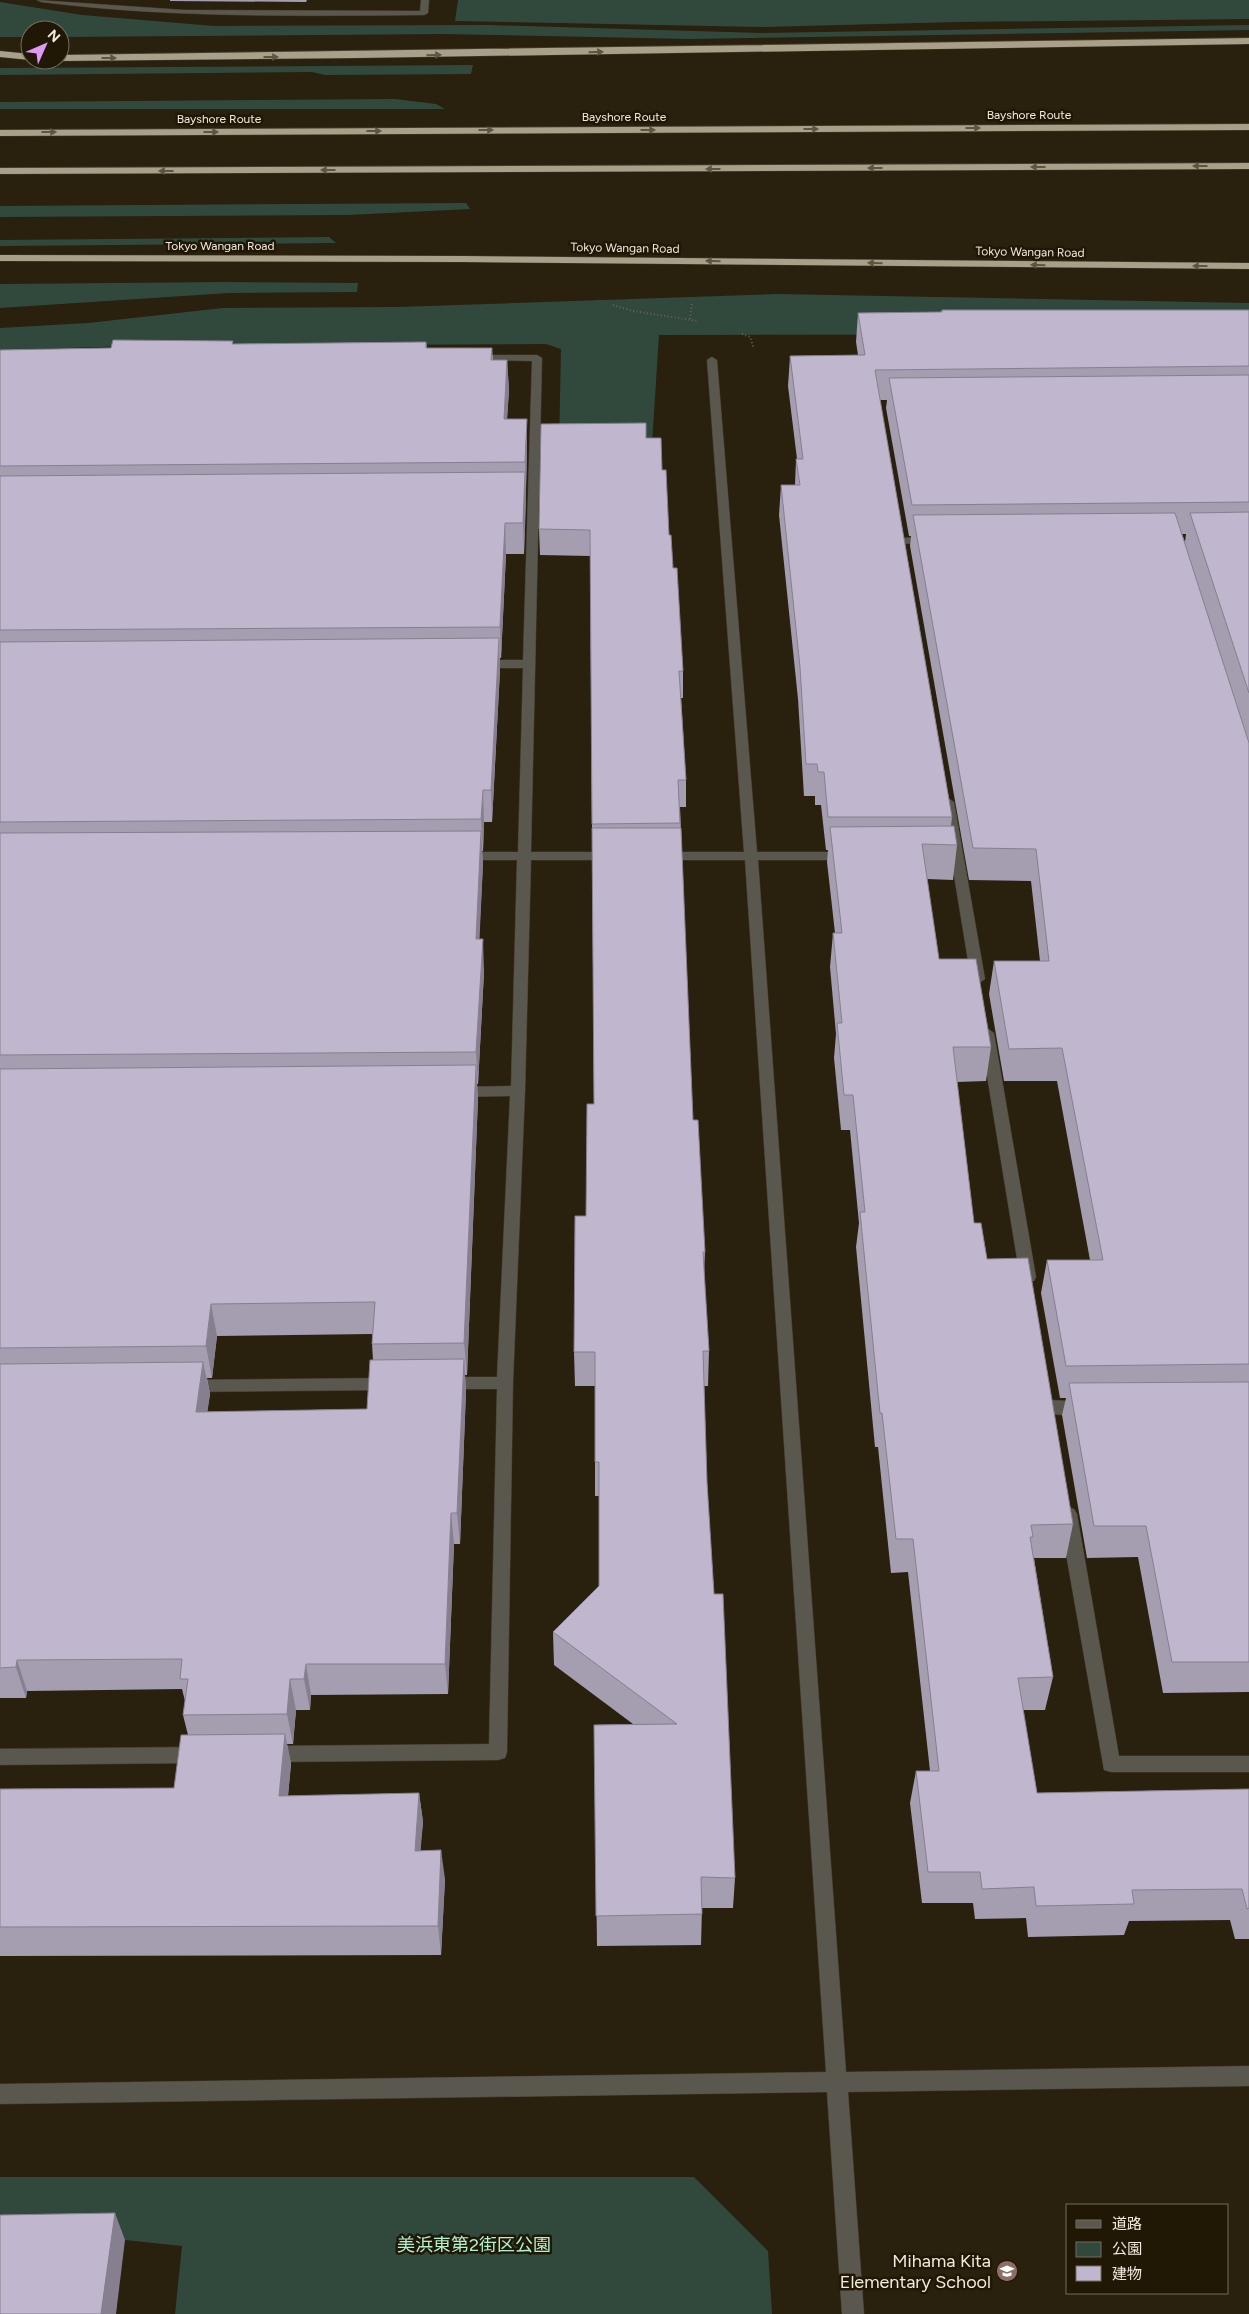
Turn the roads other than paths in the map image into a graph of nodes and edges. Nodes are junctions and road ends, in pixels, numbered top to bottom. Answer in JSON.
{"nodes":[{"id":1,"x":42,"y":0,"type":"edge"},
{"id":2,"x":425,"y":0,"type":"edge"},
{"id":3,"x":1249,"y":41,"type":"edge"},
{"id":4,"x":0,"y":54,"type":"edge"},
{"id":5,"x":20,"y":56,"type":"edge"},
{"id":6,"x":20,"y":57,"type":"edge"},
{"id":7,"x":0,"y":58,"type":"edge"},
{"id":8,"x":70,"y":58,"type":"edge"},
{"id":9,"x":1249,"y":127,"type":"edge"},
{"id":10,"x":0,"y":132,"type":"edge"},
{"id":11,"x":1249,"y":166,"type":"edge"},
{"id":12,"x":0,"y":171,"type":"edge"},
{"id":13,"x":0,"y":258,"type":"edge"},
{"id":14,"x":1249,"y":266,"type":"edge"},
{"id":15,"x":457,"y":358,"type":"edge"},
{"id":16,"x":712,"y":360,"type":"dead end"},
{"id":17,"x":902,"y":540,"type":"edge"},
{"id":18,"x":941,"y":540,"type":"edge"},
{"id":19,"x":468,"y":664,"type":"edge"},
{"id":20,"x":527,"y":664,"type":"junction"},
{"id":21,"x":945,"y":786,"type":"edge"},
{"id":22,"x":523,"y":856,"type":"junction"},
{"id":23,"x":622,"y":856,"type":"edge"},
{"id":24,"x":652,"y":856,"type":"edge"},
{"id":25,"x":751,"y":856,"type":"junction"},
{"id":26,"x":859,"y":856,"type":"edge"},
{"id":27,"x":444,"y":857,"type":"edge"},
{"id":28,"x":980,"y":990,"type":"edge"},
{"id":29,"x":985,"y":1019,"type":"edge"},
{"id":30,"x":518,"y":1091,"type":"junction"},
{"id":31,"x":438,"y":1092,"type":"edge"},
{"id":32,"x":1030,"y":1291,"type":"edge"},
{"id":33,"x":436,"y":1383,"type":"edge"},
{"id":34,"x":505,"y":1383,"type":"junction"},
{"id":35,"x":406,"y":1384,"type":"edge"},
{"id":36,"x":168,"y":1386,"type":"edge"},
{"id":37,"x":1049,"y":1407,"type":"edge"},
{"id":38,"x":1099,"y":1407,"type":"edge"},
{"id":39,"x":1066,"y":1504,"type":"edge"},
{"id":40,"x":249,"y":1754,"type":"edge"},
{"id":41,"x":219,"y":1755,"type":"edge"},
{"id":42,"x":0,"y":1757,"type":"edge"},
{"id":43,"x":1249,"y":1764,"type":"edge"},
{"id":44,"x":1249,"y":2076,"type":"edge"},
{"id":45,"x":837,"y":2083,"type":"junction"},
{"id":46,"x":0,"y":2094,"type":"edge"},
{"id":47,"x":853,"y":2314,"type":"edge"}],
"edges":[{"from":1,"to":2,"type":"street"},
{"from":8,"to":3,"type":"highway","one_way":true},
{"from":4,"to":5,"type":"highway"},
{"from":6,"to":7,"type":"highway"},
{"from":10,"to":9,"type":"highway","name":"Bayshore Route","one_way":true},
{"from":11,"to":12,"type":"highway","one_way":true},
{"from":14,"to":13,"type":"highway","name":"Tokyo Wangan Road","one_way":true},
{"from":15,"to":20,"type":"street"},
{"from":16,"to":25,"type":"street"},
{"from":17,"to":18,"type":"street"},
{"from":19,"to":20,"type":"street"},
{"from":20,"to":22,"type":"street"},
{"from":21,"to":28,"type":"street"},
{"from":22,"to":23,"type":"street"},
{"from":22,"to":27,"type":"street"},
{"from":22,"to":30,"type":"street"},
{"from":24,"to":25,"type":"street"},
{"from":25,"to":26,"type":"street"},
{"from":25,"to":45,"type":"street"},
{"from":29,"to":32,"type":"street"},
{"from":30,"to":31,"type":"street"},
{"from":30,"to":34,"type":"street"},
{"from":33,"to":34,"type":"street"},
{"from":34,"to":40,"type":"street"},
{"from":35,"to":36,"type":"street"},
{"from":37,"to":38,"type":"street"},
{"from":39,"to":43,"type":"street"},
{"from":41,"to":42,"type":"street"},
{"from":44,"to":45,"type":"street"},
{"from":45,"to":46,"type":"street"},
{"from":45,"to":47,"type":"street"}]}
